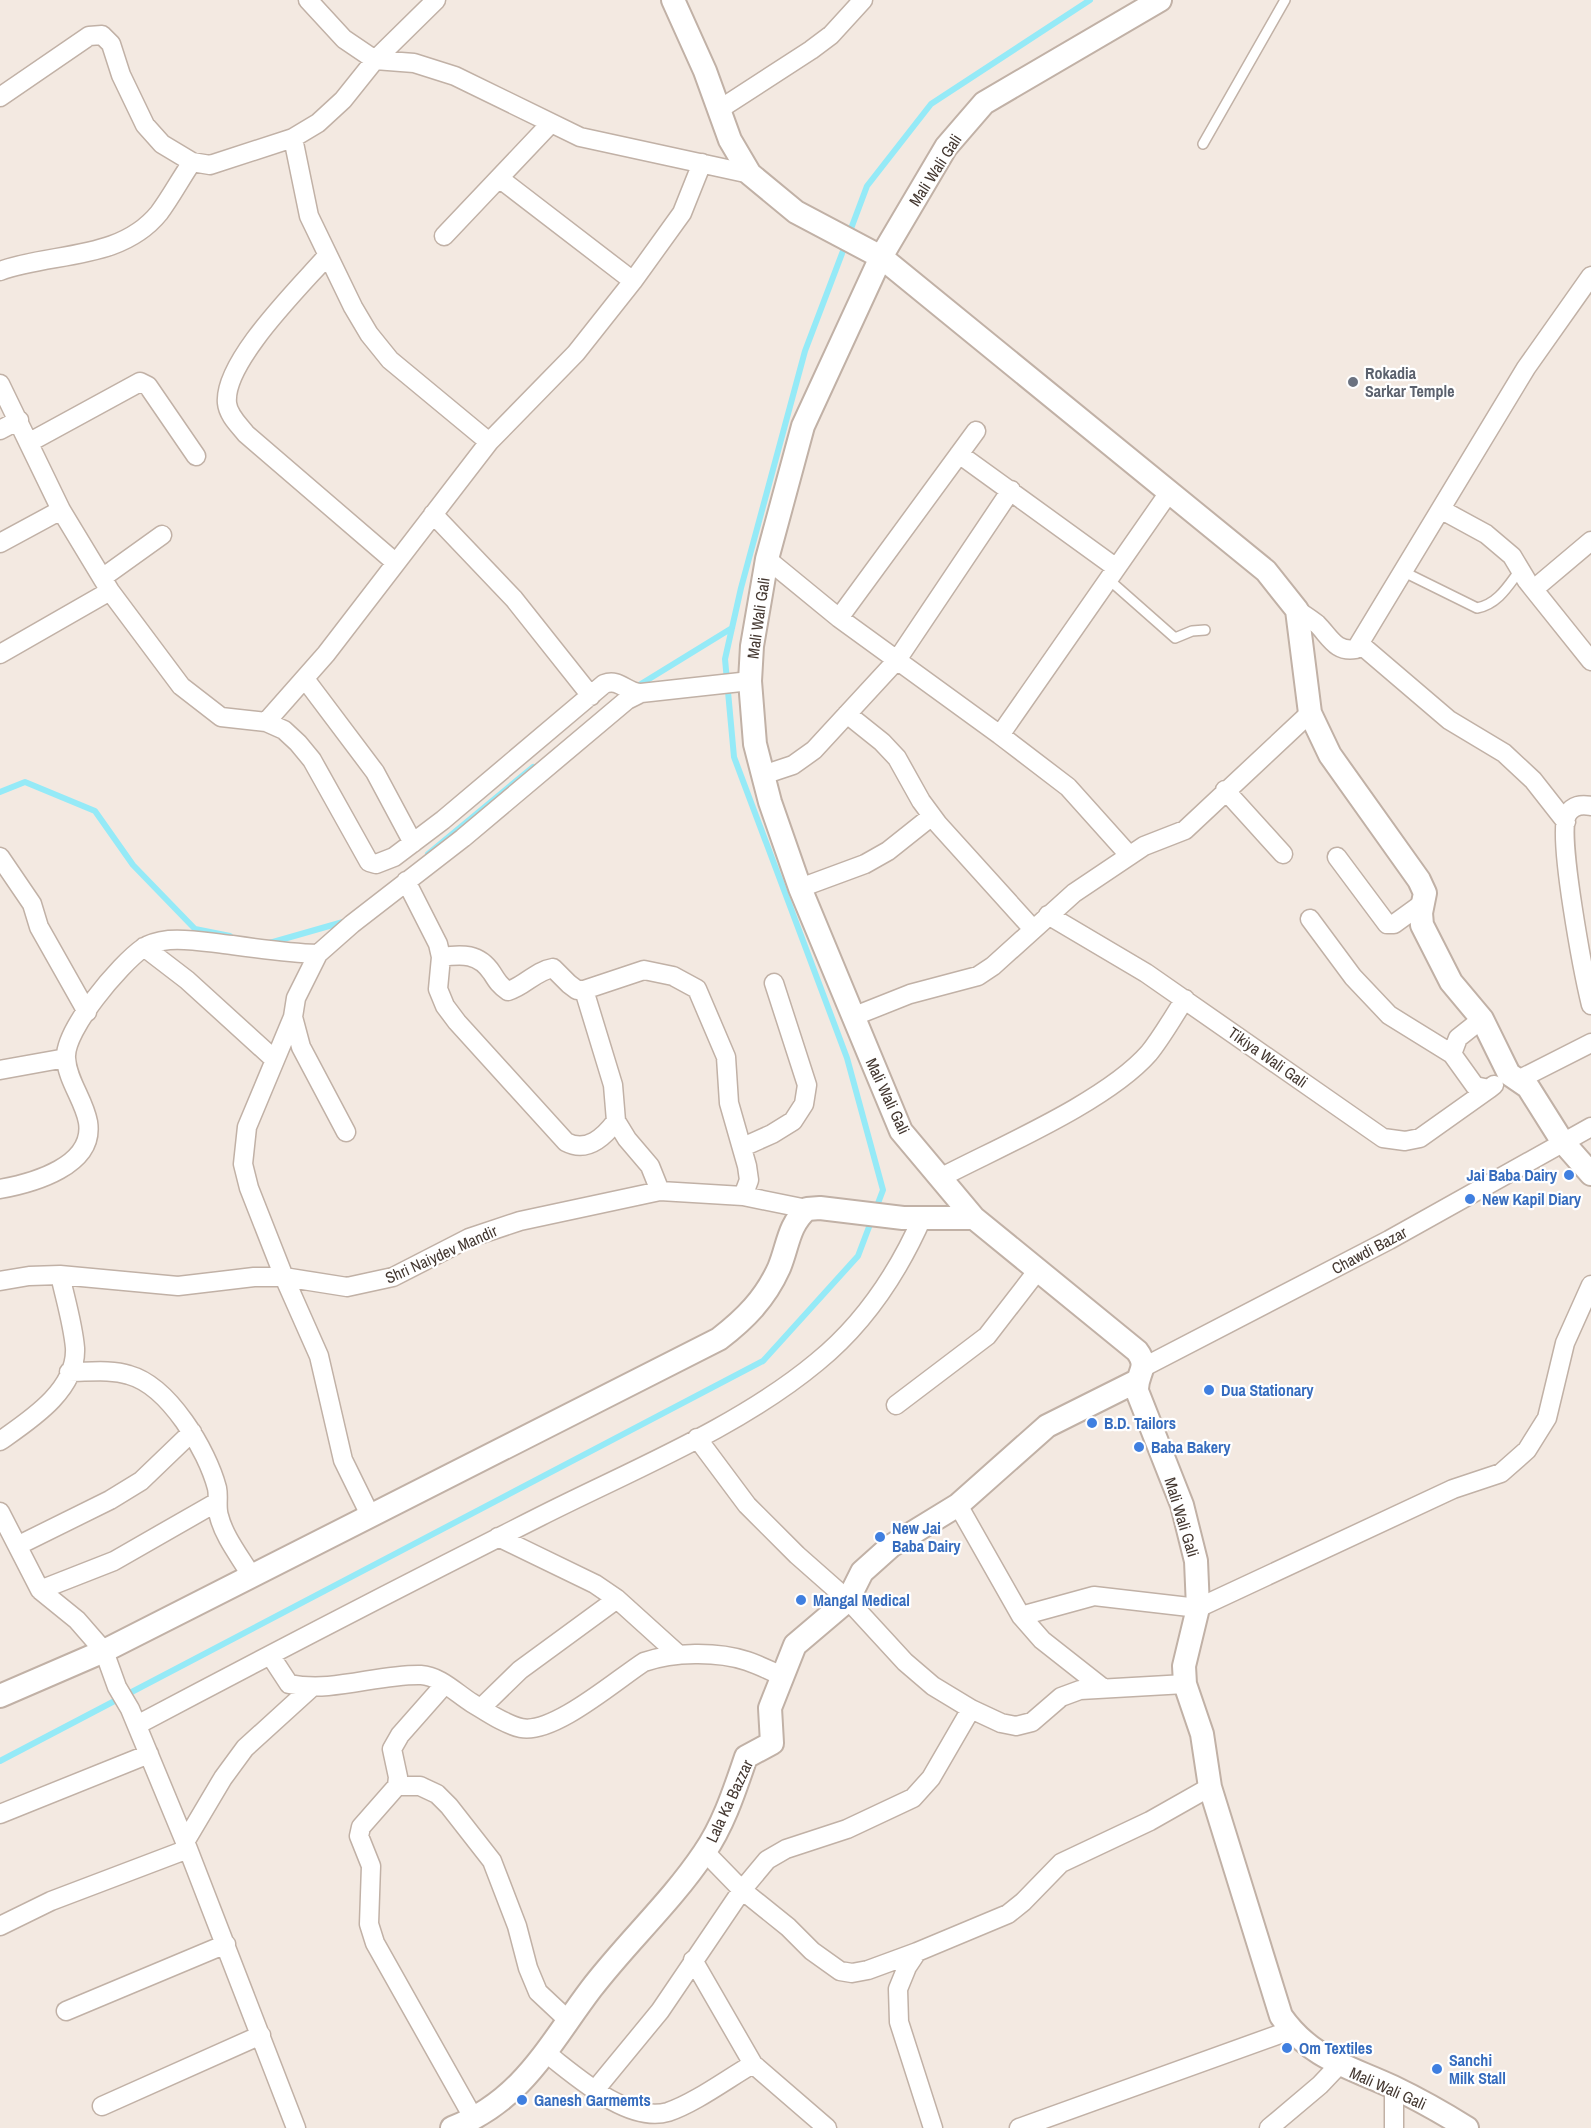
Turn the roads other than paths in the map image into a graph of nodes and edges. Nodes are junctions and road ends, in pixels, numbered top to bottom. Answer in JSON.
{"nodes":[{"id":1,"x":308,"y":0,"type":"edge"},
{"id":2,"x":436,"y":0,"type":"edge"},
{"id":3,"x":673,"y":0,"type":"edge"},
{"id":4,"x":863,"y":0,"type":"edge"},
{"id":5,"x":1160,"y":0,"type":"edge"},
{"id":6,"x":1285,"y":0,"type":"edge"},
{"id":7,"x":375,"y":60,"type":"junction"},
{"id":8,"x":0,"y":97,"type":"edge"},
{"id":9,"x":720,"y":109,"type":"junction"},
{"id":10,"x":551,"y":123,"type":"junction"},
{"id":11,"x":293,"y":138,"type":"junction"},
{"id":12,"x":1203,"y":144,"type":"dead end"},
{"id":13,"x":192,"y":162,"type":"junction"},
{"id":14,"x":702,"y":163,"type":"junction"},
{"id":15,"x":750,"y":174,"type":"junction"},
{"id":16,"x":499,"y":178,"type":"junction"},
{"id":17,"x":444,"y":236,"type":"dead end"},
{"id":18,"x":327,"y":256,"type":"junction"},
{"id":19,"x":881,"y":256,"type":"junction"},
{"id":20,"x":0,"y":271,"type":"edge"},
{"id":21,"x":1591,"y":276,"type":"edge"},
{"id":22,"x":633,"y":281,"type":"junction"},
{"id":23,"x":0,"y":384,"type":"edge"},
{"id":24,"x":19,"y":420,"type":"junction"},
{"id":25,"x":0,"y":430,"type":"edge"},
{"id":26,"x":976,"y":431,"type":"dead end"},
{"id":27,"x":30,"y":442,"type":"junction"},
{"id":28,"x":489,"y":442,"type":"junction"},
{"id":29,"x":959,"y":454,"type":"junction"},
{"id":30,"x":196,"y":456,"type":"dead end"},
{"id":31,"x":1011,"y":490,"type":"junction"},
{"id":32,"x":1170,"y":491,"type":"junction"},
{"id":33,"x":61,"y":510,"type":"junction"},
{"id":34,"x":1442,"y":510,"type":"junction"},
{"id":35,"x":434,"y":514,"type":"junction"},
{"id":36,"x":162,"y":535,"type":"dead end"},
{"id":37,"x":1591,"y":541,"type":"edge"},
{"id":38,"x":0,"y":543,"type":"edge"},
{"id":39,"x":767,"y":559,"type":"junction"},
{"id":40,"x":396,"y":563,"type":"junction"},
{"id":41,"x":1520,"y":570,"type":"junction"},
{"id":42,"x":1111,"y":572,"type":"junction"},
{"id":43,"x":1404,"y":572,"type":"junction"},
{"id":44,"x":106,"y":585,"type":"junction"},
{"id":45,"x":1534,"y":589,"type":"junction"},
{"id":46,"x":1297,"y":610,"type":"junction"},
{"id":47,"x":839,"y":618,"type":"junction"},
{"id":48,"x":1205,"y":630,"type":"dead end"},
{"id":49,"x":1360,"y":644,"type":"junction"},
{"id":50,"x":0,"y":654,"type":"edge"},
{"id":51,"x":897,"y":660,"type":"junction"},
{"id":52,"x":1591,"y":661,"type":"edge"},
{"id":53,"x":305,"y":679,"type":"junction"},
{"id":54,"x":741,"y":682,"type":"junction"},
{"id":55,"x":632,"y":690,"type":"junction"},
{"id":56,"x":591,"y":696,"type":"junction"},
{"id":57,"x":1310,"y":713,"type":"junction"},
{"id":58,"x":847,"y":714,"type":"junction"},
{"id":59,"x":266,"y":722,"type":"junction"},
{"id":60,"x":1000,"y":735,"type":"junction"},
{"id":61,"x":763,"y":775,"type":"junction"},
{"id":62,"x":1225,"y":790,"type":"junction"},
{"id":63,"x":1591,"y":806,"type":"edge"},
{"id":64,"x":932,"y":816,"type":"junction"},
{"id":65,"x":443,"y":820,"type":"junction"},
{"id":66,"x":1566,"y":822,"type":"junction"},
{"id":67,"x":463,"y":838,"type":"junction"},
{"id":68,"x":412,"y":843,"type":"junction"},
{"id":69,"x":1283,"y":854,"type":"dead end"},
{"id":70,"x":1129,"y":855,"type":"junction"},
{"id":71,"x":0,"y":856,"type":"edge"},
{"id":72,"x":1337,"y":857,"type":"dead end"},
{"id":73,"x":406,"y":881,"type":"junction"},
{"id":74,"x":800,"y":888,"type":"junction"},
{"id":75,"x":1423,"y":903,"type":"junction"},
{"id":76,"x":1048,"y":915,"type":"junction"},
{"id":77,"x":1310,"y":919,"type":"dead end"},
{"id":78,"x":1032,"y":928,"type":"junction"},
{"id":79,"x":144,"y":947,"type":"junction"},
{"id":80,"x":318,"y":954,"type":"junction"},
{"id":81,"x":441,"y":957,"type":"junction"},
{"id":82,"x":1586,"y":962,"type":"edge"},
{"id":83,"x":774,"y":983,"type":"dead end"},
{"id":84,"x":585,"y":990,"type":"junction"},
{"id":85,"x":1185,"y":999,"type":"junction"},
{"id":86,"x":1591,"y":1005,"type":"edge"},
{"id":87,"x":87,"y":1012,"type":"junction"},
{"id":88,"x":293,"y":1017,"type":"junction"},
{"id":89,"x":852,"y":1017,"type":"junction"},
{"id":90,"x":1482,"y":1019,"type":"junction"},
{"id":91,"x":1591,"y":1043,"type":"edge"},
{"id":92,"x":1452,"y":1054,"type":"junction"},
{"id":93,"x":66,"y":1058,"type":"junction"},
{"id":94,"x":275,"y":1060,"type":"junction"},
{"id":95,"x":0,"y":1070,"type":"edge"},
{"id":96,"x":1515,"y":1077,"type":"junction"},
{"id":97,"x":1489,"y":1089,"type":"junction"},
{"id":98,"x":616,"y":1120,"type":"junction"},
{"id":99,"x":1591,"y":1127,"type":"edge"},
{"id":100,"x":346,"y":1132,"type":"dead end"},
{"id":101,"x":1562,"y":1141,"type":"junction"},
{"id":102,"x":743,"y":1147,"type":"junction"},
{"id":103,"x":1591,"y":1174,"type":"edge"},
{"id":104,"x":940,"y":1178,"type":"junction"},
{"id":105,"x":0,"y":1189,"type":"edge"},
{"id":106,"x":660,"y":1191,"type":"junction"},
{"id":107,"x":743,"y":1196,"type":"junction"},
{"id":108,"x":807,"y":1209,"type":"junction"},
{"id":109,"x":913,"y":1217,"type":"junction"},
{"id":110,"x":974,"y":1218,"type":"junction"},
{"id":111,"x":1038,"y":1270,"type":"junction"},
{"id":112,"x":60,"y":1275,"type":"junction"},
{"id":113,"x":284,"y":1278,"type":"junction"},
{"id":114,"x":0,"y":1281,"type":"edge"},
{"id":115,"x":1591,"y":1285,"type":"edge"},
{"id":116,"x":69,"y":1372,"type":"junction"},
{"id":117,"x":1141,"y":1374,"type":"junction"},
{"id":118,"x":896,"y":1405,"type":"dead end"},
{"id":119,"x":192,"y":1432,"type":"junction"},
{"id":120,"x":697,"y":1438,"type":"junction"},
{"id":121,"x":0,"y":1441,"type":"edge"},
{"id":122,"x":217,"y":1502,"type":"junction"},
{"id":123,"x":958,"y":1505,"type":"junction"},
{"id":124,"x":0,"y":1512,"type":"edge"},
{"id":125,"x":371,"y":1517,"type":"junction"},
{"id":126,"x":498,"y":1537,"type":"junction"},
{"id":127,"x":19,"y":1545,"type":"junction"},
{"id":128,"x":252,"y":1577,"type":"junction"},
{"id":129,"x":40,"y":1590,"type":"junction"},
{"id":130,"x":617,"y":1599,"type":"junction"},
{"id":131,"x":848,"y":1600,"type":"junction"},
{"id":132,"x":1198,"y":1608,"type":"junction"},
{"id":133,"x":1020,"y":1617,"type":"junction"},
{"id":134,"x":104,"y":1652,"type":"junction"},
{"id":135,"x":270,"y":1655,"type":"junction"},
{"id":136,"x":679,"y":1655,"type":"junction"},
{"id":137,"x":782,"y":1676,"type":"junction"},
{"id":138,"x":445,"y":1684,"type":"junction"},
{"id":139,"x":1185,"y":1684,"type":"junction"},
{"id":140,"x":311,"y":1688,"type":"junction"},
{"id":141,"x":1103,"y":1688,"type":"junction"},
{"id":142,"x":0,"y":1696,"type":"edge"},
{"id":143,"x":481,"y":1708,"type":"junction"},
{"id":144,"x":971,"y":1709,"type":"junction"},
{"id":145,"x":134,"y":1717,"type":"junction"},
{"id":146,"x":149,"y":1754,"type":"junction"},
{"id":147,"x":397,"y":1786,"type":"junction"},
{"id":148,"x":1210,"y":1787,"type":"junction"},
{"id":149,"x":0,"y":1814,"type":"edge"},
{"id":150,"x":187,"y":1845,"type":"junction"},
{"id":151,"x":705,"y":1852,"type":"junction"},
{"id":152,"x":742,"y":1890,"type":"junction"},
{"id":153,"x":0,"y":1926,"type":"edge"},
{"id":154,"x":226,"y":1944,"type":"junction"},
{"id":155,"x":916,"y":1952,"type":"junction"},
{"id":156,"x":693,"y":1960,"type":"junction"},
{"id":157,"x":66,"y":2011,"type":"dead end"},
{"id":158,"x":569,"y":2021,"type":"junction"},
{"id":159,"x":1291,"y":2030,"type":"junction"},
{"id":160,"x":261,"y":2035,"type":"junction"},
{"id":161,"x":546,"y":2053,"type":"junction"},
{"id":162,"x":753,"y":2064,"type":"junction"},
{"id":163,"x":1338,"y":2066,"type":"junction"},
{"id":164,"x":1395,"y":2088,"type":"junction"},
{"id":165,"x":595,"y":2090,"type":"junction"},
{"id":166,"x":102,"y":2106,"type":"dead end"},
{"id":167,"x":474,"y":2119,"type":"junction"},
{"id":168,"x":822,"y":2126,"type":"edge"},
{"id":169,"x":296,"y":2128,"type":"edge"},
{"id":170,"x":452,"y":2128,"type":"edge"},
{"id":171,"x":933,"y":2128,"type":"edge"},
{"id":172,"x":1019,"y":2128,"type":"edge"},
{"id":173,"x":1269,"y":2128,"type":"edge"},
{"id":174,"x":1394,"y":2128,"type":"edge"},
{"id":175,"x":1467,"y":2128,"type":"edge"}],
"edges":[{"from":1,"to":7,"type":"street"},
{"from":2,"to":7,"type":"street"},
{"from":3,"to":9,"type":"street"},
{"from":4,"to":9,"type":"street"},
{"from":5,"to":19,"type":"street","name":"Mali Wali Gali"},
{"from":6,"to":12,"type":"lane"},
{"from":7,"to":10,"type":"street"},
{"from":7,"to":11,"type":"street"},
{"from":8,"to":13,"type":"street"},
{"from":9,"to":15,"type":"street"},
{"from":10,"to":14,"type":"street"},
{"from":10,"to":16,"type":"street"},
{"from":11,"to":13,"type":"street"},
{"from":11,"to":18,"type":"street"},
{"from":13,"to":20,"type":"street"},
{"from":14,"to":15,"type":"street"},
{"from":14,"to":22,"type":"street"},
{"from":15,"to":19,"type":"street"},
{"from":16,"to":17,"type":"street"},
{"from":16,"to":22,"type":"street"},
{"from":18,"to":28,"type":"street"},
{"from":18,"to":40,"type":"street"},
{"from":19,"to":32,"type":"street"},
{"from":19,"to":39,"type":"street","name":"Mali Wali Gali"},
{"from":21,"to":34,"type":"street"},
{"from":22,"to":28,"type":"street"},
{"from":23,"to":24,"type":"street"},
{"from":24,"to":25,"type":"street"},
{"from":24,"to":27,"type":"street"},
{"from":26,"to":29,"type":"street"},
{"from":27,"to":30,"type":"street"},
{"from":27,"to":33,"type":"street"},
{"from":28,"to":35,"type":"street"},
{"from":29,"to":31,"type":"street"},
{"from":29,"to":47,"type":"street"},
{"from":31,"to":42,"type":"street"},
{"from":31,"to":51,"type":"street"},
{"from":32,"to":42,"type":"street"},
{"from":32,"to":46,"type":"street"},
{"from":33,"to":38,"type":"street"},
{"from":33,"to":44,"type":"street"},
{"from":34,"to":41,"type":"street"},
{"from":34,"to":43,"type":"street"},
{"from":35,"to":40,"type":"street"},
{"from":35,"to":56,"type":"street"},
{"from":36,"to":44,"type":"street"},
{"from":37,"to":45,"type":"street"},
{"from":39,"to":47,"type":"street"},
{"from":39,"to":54,"type":"street","name":"Mali Wali Gali"},
{"from":40,"to":53,"type":"street"},
{"from":41,"to":43,"type":"lane"},
{"from":41,"to":45,"type":"street"},
{"from":42,"to":48,"type":"lane"},
{"from":42,"to":60,"type":"street"},
{"from":43,"to":49,"type":"street"},
{"from":44,"to":50,"type":"street"},
{"from":44,"to":59,"type":"street"},
{"from":45,"to":52,"type":"street"},
{"from":46,"to":49,"type":"street"},
{"from":46,"to":57,"type":"street"},
{"from":47,"to":51,"type":"street"},
{"from":49,"to":66,"type":"street"},
{"from":51,"to":58,"type":"street"},
{"from":51,"to":60,"type":"street"},
{"from":53,"to":59,"type":"street"},
{"from":53,"to":68,"type":"street"},
{"from":54,"to":55,"type":"street"},
{"from":54,"to":61,"type":"street","name":"Mali Wali Gali"},
{"from":55,"to":56,"type":"street"},
{"from":55,"to":67,"type":"street"},
{"from":56,"to":65,"type":"street"},
{"from":57,"to":62,"type":"street"},
{"from":57,"to":75,"type":"street"},
{"from":58,"to":61,"type":"street"},
{"from":58,"to":64,"type":"street"},
{"from":59,"to":68,"type":"street"},
{"from":60,"to":70,"type":"street"},
{"from":61,"to":74,"type":"street","name":"Mali Wali Gali"},
{"from":62,"to":69,"type":"street"},
{"from":62,"to":70,"type":"street"},
{"from":63,"to":66,"type":"street"},
{"from":64,"to":74,"type":"street"},
{"from":64,"to":78,"type":"street"},
{"from":65,"to":67,"type":"street"},
{"from":65,"to":68,"type":"street"},
{"from":66,"to":82,"type":"street"},
{"from":67,"to":73,"type":"street"},
{"from":70,"to":76,"type":"street"},
{"from":71,"to":87,"type":"street"},
{"from":72,"to":75,"type":"street"},
{"from":73,"to":80,"type":"street"},
{"from":73,"to":81,"type":"street"},
{"from":74,"to":89,"type":"street","name":"Mali Wali Gali"},
{"from":75,"to":90,"type":"street"},
{"from":76,"to":78,"type":"street"},
{"from":76,"to":85,"type":"street","name":"Tikiya Wali Gali"},
{"from":77,"to":92,"type":"street"},
{"from":78,"to":89,"type":"street"},
{"from":79,"to":80,"type":"street"},
{"from":79,"to":87,"type":"street"},
{"from":79,"to":94,"type":"street"},
{"from":80,"to":88,"type":"street"},
{"from":81,"to":84,"type":"street"},
{"from":81,"to":98,"type":"street"},
{"from":82,"to":86,"type":"street"},
{"from":83,"to":102,"type":"street"},
{"from":84,"to":98,"type":"street"},
{"from":84,"to":102,"type":"street"},
{"from":85,"to":97,"type":"street","name":"Tikiya Wali Gali"},
{"from":85,"to":104,"type":"street"},
{"from":87,"to":93,"type":"street"},
{"from":88,"to":94,"type":"street"},
{"from":88,"to":100,"type":"street"},
{"from":89,"to":104,"type":"street","name":"Mali Wali Gali"},
{"from":90,"to":92,"type":"street"},
{"from":90,"to":96,"type":"street"},
{"from":91,"to":96,"type":"street","name":"Tikiya Wali Gali"},
{"from":92,"to":97,"type":"street"},
{"from":93,"to":95,"type":"street"},
{"from":93,"to":105,"type":"street"},
{"from":94,"to":113,"type":"street"},
{"from":96,"to":97,"type":"street","name":"Tikiya Wali Gali"},
{"from":96,"to":101,"type":"street"},
{"from":98,"to":106,"type":"street"},
{"from":99,"to":101,"type":"street","name":"Chawdi Bazar"},
{"from":101,"to":103,"type":"street"},
{"from":101,"to":117,"type":"street","name":"Chawdi Bazar"},
{"from":102,"to":107,"type":"street"},
{"from":104,"to":110,"type":"street","name":"Mali Wali Gali"},
{"from":106,"to":107,"type":"street","name":"Shri Naiydev Mandir"},
{"from":106,"to":113,"type":"street","name":"Shri Naiydev Mandir"},
{"from":107,"to":108,"type":"street","name":"Shri Naiydev Mandir"},
{"from":108,"to":109,"type":"street"},
{"from":108,"to":125,"type":"street"},
{"from":109,"to":110,"type":"street"},
{"from":109,"to":120,"type":"street"},
{"from":110,"to":111,"type":"street","name":"Mali Wali Gali"},
{"from":111,"to":117,"type":"street","name":"Mali Wali Gali"},
{"from":111,"to":118,"type":"street"},
{"from":112,"to":113,"type":"street","name":"Shri Naiydev Mandir"},
{"from":112,"to":114,"type":"street","name":"Shri Naiydev Mandir"},
{"from":112,"to":116,"type":"street"},
{"from":113,"to":125,"type":"street"},
{"from":115,"to":132,"type":"street"},
{"from":116,"to":119,"type":"street"},
{"from":116,"to":121,"type":"street"},
{"from":117,"to":123,"type":"street","name":"Lala Ka Bazzar"},
{"from":117,"to":132,"type":"street","name":"Mali Wali Gali"},
{"from":119,"to":122,"type":"street"},
{"from":119,"to":127,"type":"street"},
{"from":120,"to":126,"type":"street"},
{"from":120,"to":131,"type":"street"},
{"from":122,"to":128,"type":"street"},
{"from":122,"to":129,"type":"street"},
{"from":123,"to":131,"type":"street","name":"Lala Ka Bazzar"},
{"from":123,"to":133,"type":"street"},
{"from":124,"to":127,"type":"street"},
{"from":125,"to":128,"type":"street"},
{"from":126,"to":130,"type":"street"},
{"from":126,"to":135,"type":"street"},
{"from":127,"to":129,"type":"street"},
{"from":128,"to":134,"type":"street"},
{"from":129,"to":134,"type":"street"},
{"from":130,"to":136,"type":"street"},
{"from":130,"to":143,"type":"street"},
{"from":131,"to":137,"type":"street","name":"Lala Ka Bazzar"},
{"from":131,"to":144,"type":"street"},
{"from":132,"to":133,"type":"street"},
{"from":132,"to":139,"type":"street","name":"Mali Wali Gali"},
{"from":133,"to":141,"type":"street"},
{"from":134,"to":142,"type":"street"},
{"from":134,"to":145,"type":"street"},
{"from":135,"to":140,"type":"street"},
{"from":135,"to":145,"type":"street"},
{"from":136,"to":137,"type":"street"},
{"from":136,"to":143,"type":"street"},
{"from":137,"to":151,"type":"street","name":"Lala Ka Bazzar"},
{"from":138,"to":140,"type":"street"},
{"from":138,"to":143,"type":"street"},
{"from":138,"to":147,"type":"street"},
{"from":139,"to":141,"type":"street"},
{"from":139,"to":148,"type":"street","name":"Mali Wali Gali"},
{"from":140,"to":150,"type":"street"},
{"from":141,"to":144,"type":"street"},
{"from":144,"to":152,"type":"street"},
{"from":145,"to":146,"type":"street"},
{"from":146,"to":149,"type":"street"},
{"from":146,"to":150,"type":"street"},
{"from":147,"to":158,"type":"street"},
{"from":147,"to":167,"type":"street"},
{"from":148,"to":155,"type":"street"},
{"from":148,"to":159,"type":"street","name":"Mali Wali Gali"},
{"from":150,"to":153,"type":"street"},
{"from":150,"to":154,"type":"street"},
{"from":151,"to":152,"type":"street"},
{"from":151,"to":158,"type":"street","name":"Lala Ka Bazzar"},
{"from":152,"to":155,"type":"street"},
{"from":152,"to":156,"type":"street"},
{"from":154,"to":157,"type":"street"},
{"from":154,"to":160,"type":"street"},
{"from":155,"to":171,"type":"street"},
{"from":156,"to":162,"type":"street"},
{"from":156,"to":165,"type":"street"},
{"from":158,"to":161,"type":"street","name":"Lala Ka Bazzar"},
{"from":159,"to":163,"type":"street","name":"Mali Wali Gali"},
{"from":159,"to":172,"type":"street"},
{"from":160,"to":166,"type":"street"},
{"from":160,"to":169,"type":"street"},
{"from":161,"to":165,"type":"street"},
{"from":161,"to":167,"type":"street","name":"Lala Ka Bazzar"},
{"from":162,"to":165,"type":"street"},
{"from":162,"to":168,"type":"street"},
{"from":163,"to":164,"type":"street","name":"Mali Wali Gali"},
{"from":163,"to":173,"type":"street"},
{"from":164,"to":174,"type":"street"},
{"from":164,"to":175,"type":"street","name":"Mali Wali Gali"},
{"from":167,"to":170,"type":"street","name":"Lala Ka Bazzar"}]}
